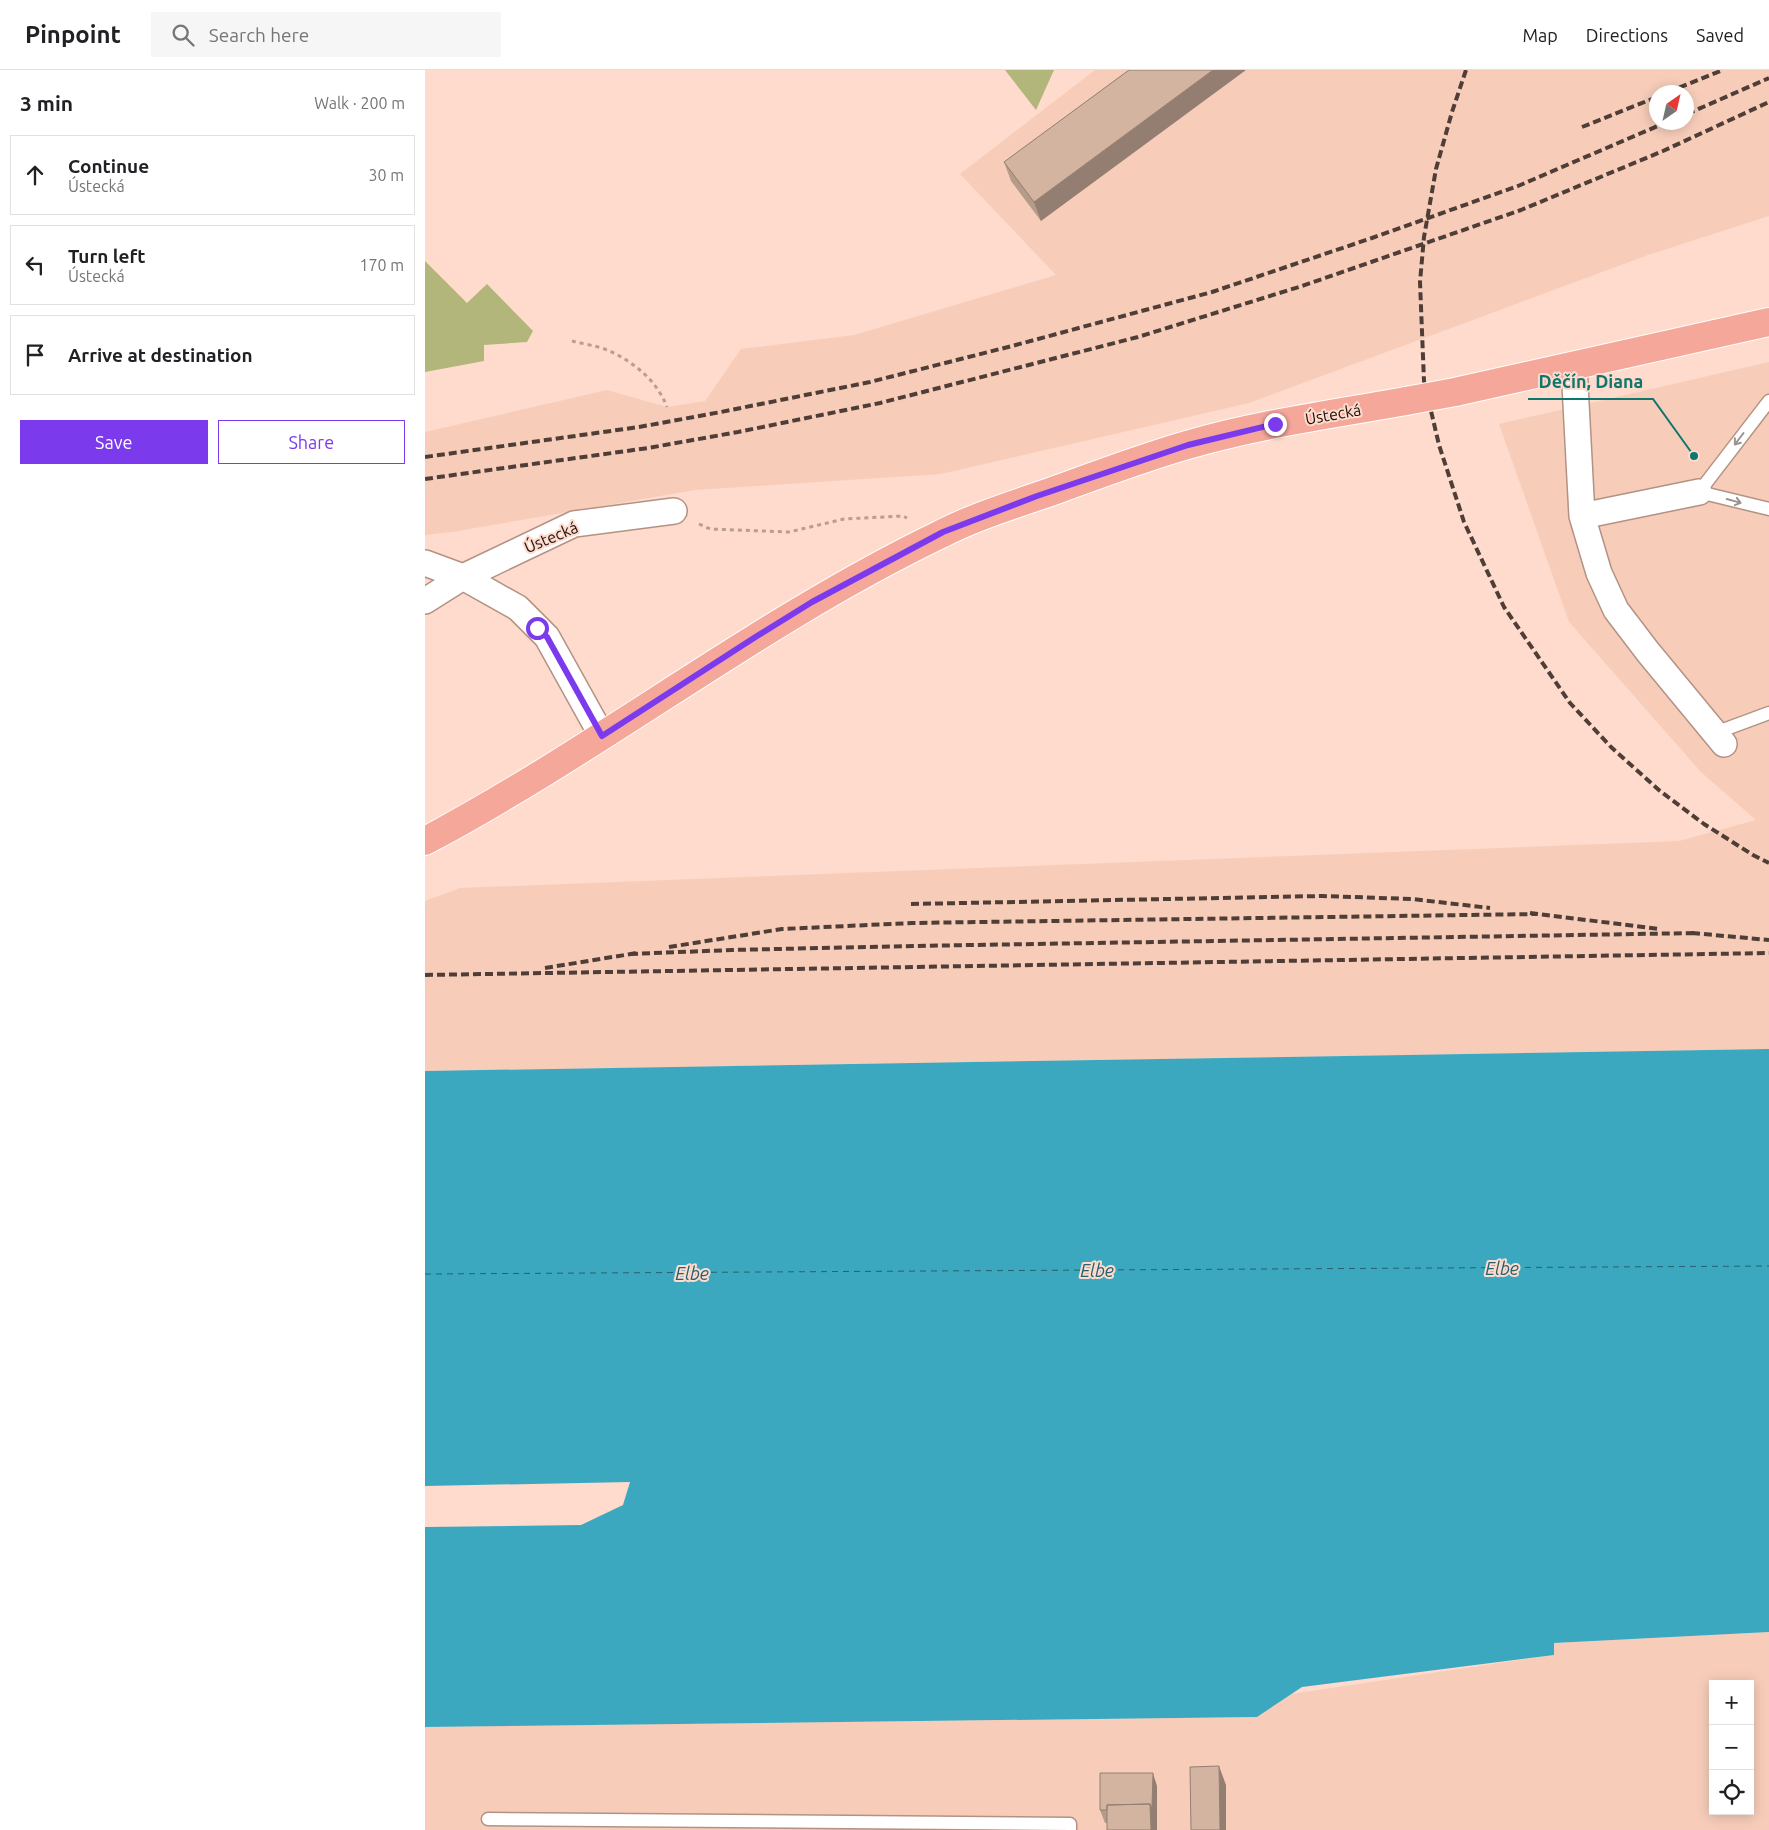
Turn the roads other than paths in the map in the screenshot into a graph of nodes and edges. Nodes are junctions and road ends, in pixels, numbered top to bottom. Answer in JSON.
{"nodes":[{"id":1,"x":1769,"y":322,"type":"edge"},
{"id":2,"x":1574,"y":366,"type":"junction"},
{"id":3,"x":1769,"y":400,"type":"edge"},
{"id":4,"x":1699,"y":492,"type":"junction"},
{"id":5,"x":1769,"y":510,"type":"edge"},
{"id":6,"x":674,"y":511,"type":"road end"},
{"id":7,"x":1582,"y":516,"type":"junction"},
{"id":8,"x":425,"y":563,"type":"edge"},
{"id":9,"x":463,"y":577,"type":"junction"},
{"id":10,"x":425,"y":600,"type":"edge"},
{"id":11,"x":1769,"y":713,"type":"edge"},
{"id":12,"x":602,"y":736,"type":"junction"},
{"id":13,"x":1720,"y":738,"type":"joint"},
{"id":14,"x":425,"y":840,"type":"edge"},
{"id":15,"x":488,"y":1819,"type":"dead end"},
{"id":16,"x":1070,"y":1830,"type":"edge"}],
"edges":[{"from":1,"to":2,"type":"main road","name":"Ústecká"},
{"from":2,"to":7,"type":"street"},
{"from":2,"to":12,"type":"main road","name":"Ústecká","bridge":true},
{"from":3,"to":4,"type":"lane","one_way":true},
{"from":4,"to":5,"type":"lane","one_way":true},
{"from":4,"to":7,"type":"street"},
{"from":6,"to":9,"type":"street","name":"Ústecká"},
{"from":7,"to":13,"type":"street"},
{"from":8,"to":9,"type":"street"},
{"from":9,"to":10,"type":"street","name":"Ústecká"},
{"from":9,"to":12,"type":"street"},
{"from":11,"to":13,"type":"lane"},
{"from":12,"to":14,"type":"main road","name":"Ústecká"},
{"from":15,"to":16,"type":"lane"}]}
